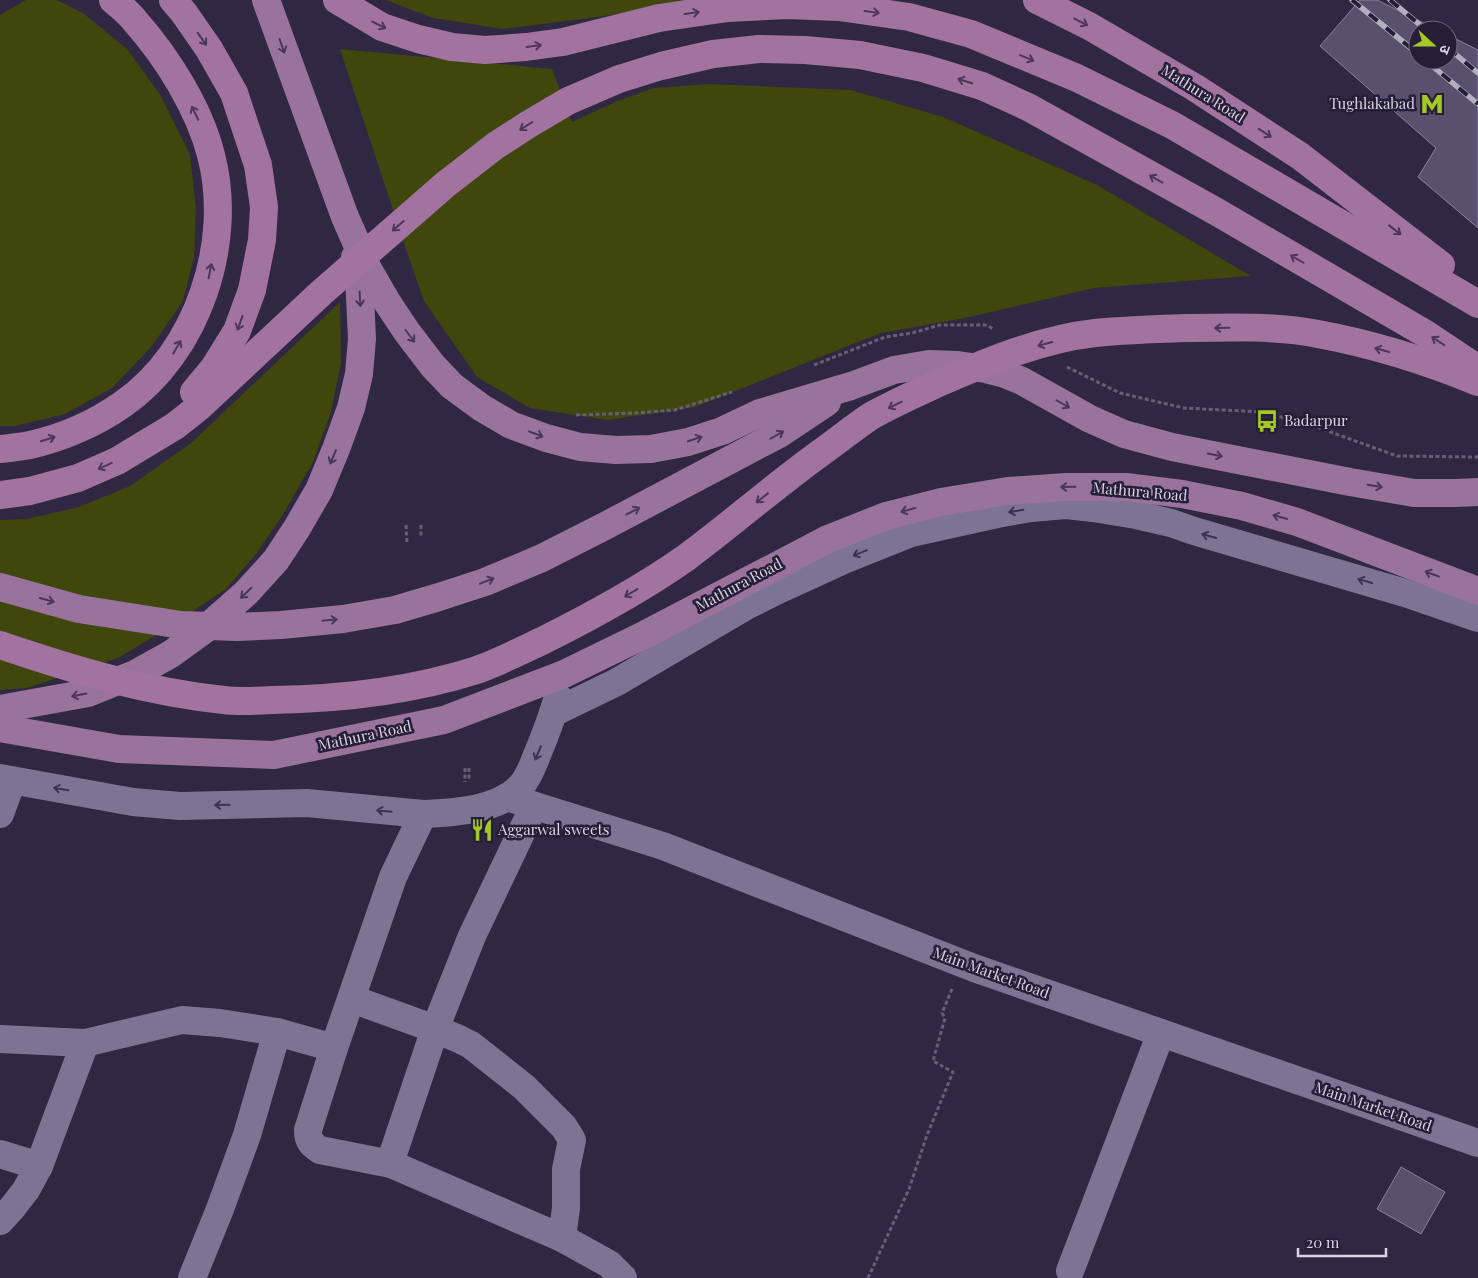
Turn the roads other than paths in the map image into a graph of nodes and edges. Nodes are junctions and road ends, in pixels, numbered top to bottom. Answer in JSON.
{"nodes":[{"id":1,"x":113,"y":0,"type":"edge"},
{"id":2,"x":173,"y":0,"type":"edge"},
{"id":3,"x":266,"y":0,"type":"edge"},
{"id":4,"x":337,"y":0,"type":"edge"},
{"id":5,"x":1037,"y":0,"type":"edge"},
{"id":6,"x":345,"y":217,"type":"junction"},
{"id":7,"x":1478,"y":294,"type":"edge"},
{"id":8,"x":1478,"y":304,"type":"edge"},
{"id":9,"x":1478,"y":368,"type":"edge"},
{"id":10,"x":1478,"y":382,"type":"edge"},
{"id":11,"x":851,"y":386,"type":"junction"},
{"id":12,"x":148,"y":443,"type":"junction"},
{"id":13,"x":0,"y":449,"type":"edge"},
{"id":14,"x":1478,"y":492,"type":"edge"},
{"id":15,"x":0,"y":494,"type":"edge"},
{"id":16,"x":0,"y":587,"type":"edge"},
{"id":17,"x":1478,"y":591,"type":"edge"},
{"id":18,"x":1478,"y":618,"type":"edge"},
{"id":19,"x":0,"y":645,"type":"edge"},
{"id":20,"x":564,"y":674,"type":"junction"},
{"id":21,"x":0,"y":708,"type":"edge"},
{"id":22,"x":553,"y":713,"type":"junction"},
{"id":23,"x":0,"y":728,"type":"edge"},
{"id":24,"x":6,"y":779,"type":"edge"},
{"id":25,"x":507,"y":797,"type":"junction"},
{"id":26,"x":534,"y":806,"type":"junction"},
{"id":27,"x":0,"y":814,"type":"edge"},
{"id":28,"x":423,"y":814,"type":"junction"},
{"id":29,"x":352,"y":999,"type":"junction"},
{"id":30,"x":435,"y":1029,"type":"junction"},
{"id":31,"x":277,"y":1032,"type":"junction"},
{"id":32,"x":1161,"y":1033,"type":"junction"},
{"id":33,"x":0,"y":1039,"type":"edge"},
{"id":34,"x":85,"y":1043,"type":"junction"},
{"id":35,"x":334,"y":1048,"type":"junction"},
{"id":36,"x":1478,"y":1143,"type":"edge"},
{"id":37,"x":0,"y":1154,"type":"edge"},
{"id":38,"x":391,"y":1164,"type":"junction"},
{"id":39,"x":39,"y":1166,"type":"junction"},
{"id":40,"x":0,"y":1221,"type":"edge"},
{"id":41,"x":562,"y":1238,"type":"junction"},
{"id":42,"x":1070,"y":1271,"type":"dead end"},
{"id":43,"x":611,"y":1273,"type":"edge"},
{"id":44,"x":192,"y":1278,"type":"edge"}],
"edges":[{"from":13,"to":1,"type":"highway","one_way":true},
{"from":2,"to":12,"type":"highway","one_way":true},
{"from":3,"to":6,"type":"main road","one_way":true},
{"from":4,"to":8,"type":"highway","one_way":true},
{"from":5,"to":7,"type":"highway","name":"Mathura Road","one_way":true},
{"from":6,"to":11,"type":"main road","one_way":true},
{"from":6,"to":21,"type":"main road","one_way":true},
{"from":9,"to":12,"type":"highway","one_way":true},
{"from":10,"to":19,"type":"highway","one_way":true},
{"from":11,"to":14,"type":"main road","one_way":true},
{"from":16,"to":11,"type":"main road","one_way":true},
{"from":12,"to":15,"type":"highway","one_way":true},
{"from":17,"to":20,"type":"main road","name":"Mathura Road","one_way":true},
{"from":18,"to":22,"type":"street","one_way":true},
{"from":20,"to":22,"type":"street"},
{"from":20,"to":23,"type":"main road","name":"Mathura Road"},
{"from":22,"to":25,"type":"street","one_way":true},
{"from":24,"to":27,"type":"street"},
{"from":28,"to":24,"type":"street","one_way":true},
{"from":25,"to":26,"type":"street","name":"Main Market Road"},
{"from":25,"to":28,"type":"street"},
{"from":26,"to":30,"type":"street"},
{"from":26,"to":32,"type":"street","name":"Main Market Road"},
{"from":28,"to":29,"type":"street"},
{"from":29,"to":30,"type":"street"},
{"from":29,"to":35,"type":"street"},
{"from":30,"to":38,"type":"street"},
{"from":30,"to":41,"type":"street"},
{"from":31,"to":34,"type":"street"},
{"from":31,"to":35,"type":"street"},
{"from":31,"to":44,"type":"street"},
{"from":32,"to":36,"type":"street","name":"Main Market Road"},
{"from":32,"to":42,"type":"street"},
{"from":33,"to":34,"type":"street"},
{"from":34,"to":39,"type":"street"},
{"from":35,"to":38,"type":"street"},
{"from":37,"to":39,"type":"street"},
{"from":38,"to":41,"type":"street"},
{"from":39,"to":40,"type":"street"},
{"from":41,"to":43,"type":"street"}]}
